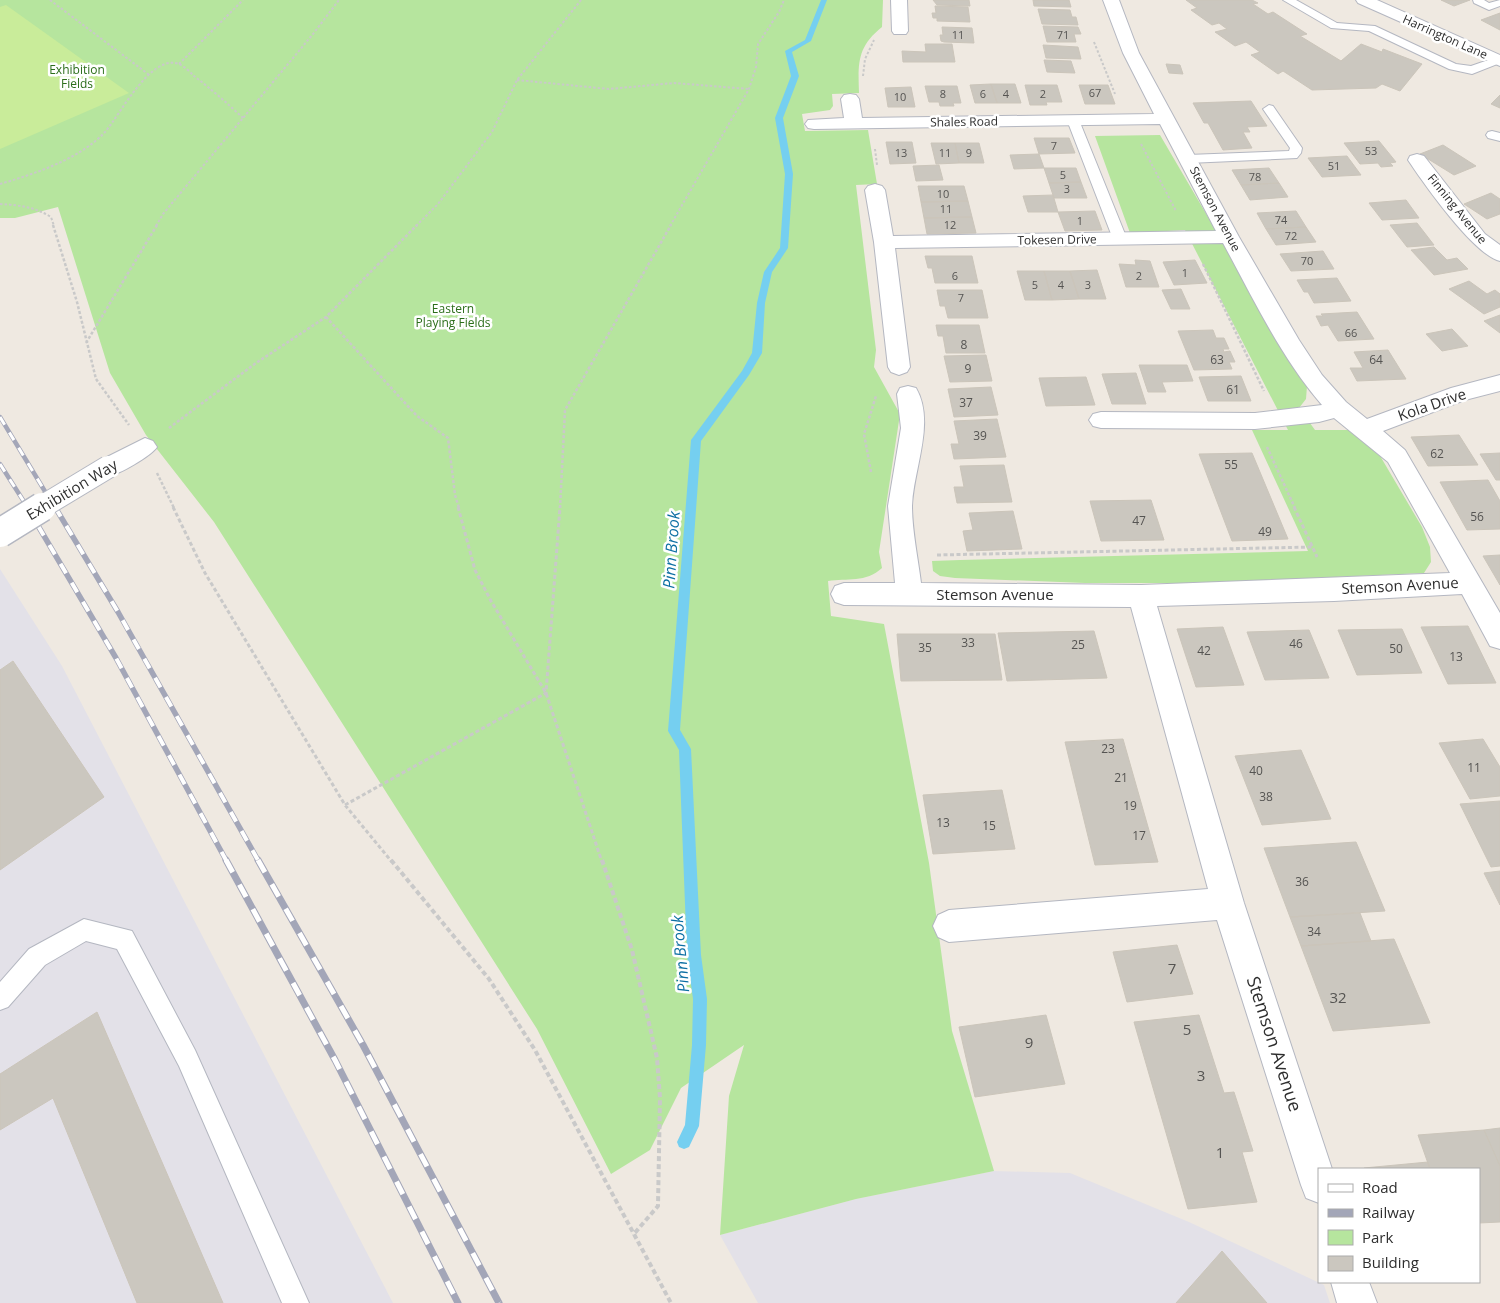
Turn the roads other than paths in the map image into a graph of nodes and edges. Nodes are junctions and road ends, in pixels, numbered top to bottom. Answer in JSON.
{"nodes":[{"id":1,"x":899,"y":0,"type":"edge"},
{"id":2,"x":1111,"y":0,"type":"edge"},
{"id":3,"x":1288,"y":0,"type":"edge"},
{"id":4,"x":1364,"y":0,"type":"edge"},
{"id":5,"x":1478,"y":1,"type":"edge"},
{"id":6,"x":1500,"y":2,"type":"edge"},
{"id":7,"x":900,"y":31,"type":"dead end"},
{"id":8,"x":1499,"y":61,"type":"edge"},
{"id":9,"x":850,"y":99,"type":"dead end"},
{"id":10,"x":1269,"y":109,"type":"dead end"},
{"id":11,"x":1166,"y":119,"type":"junction"},
{"id":12,"x":1072,"y":120,"type":"junction"},
{"id":13,"x":854,"y":123,"type":"junction"},
{"id":14,"x":814,"y":124,"type":"dead end"},
{"id":15,"x":1188,"y":159,"type":"junction"},
{"id":16,"x":1417,"y":160,"type":"dead end"},
{"id":17,"x":875,"y":190,"type":"dead end"},
{"id":18,"x":1230,"y":237,"type":"junction"},
{"id":19,"x":1120,"y":239,"type":"junction"},
{"id":20,"x":884,"y":242,"type":"junction"},
{"id":21,"x":1500,"y":255,"type":"edge"},
{"id":22,"x":899,"y":367,"type":"dead end"},
{"id":23,"x":1500,"y":383,"type":"edge"},
{"id":24,"x":908,"y":394,"type":"dead end"},
{"id":25,"x":1338,"y":408,"type":"junction"},
{"id":26,"x":1101,"y":420,"type":"dead end"},
{"id":27,"x":1365,"y":429,"type":"junction"},
{"id":28,"x":145,"y":447,"type":"road end"},
{"id":29,"x":0,"y":533,"type":"edge"},
{"id":30,"x":1469,"y":582,"type":"junction"},
{"id":31,"x":844,"y":594,"type":"dead end"},
{"id":32,"x":909,"y":595,"type":"junction"},
{"id":33,"x":1141,"y":596,"type":"junction"},
{"id":34,"x":1500,"y":638,"type":"edge"},
{"id":35,"x":1228,"y":903,"type":"junction"},
{"id":36,"x":950,"y":926,"type":"dead end"},
{"id":37,"x":0,"y":999,"type":"edge"},
{"id":38,"x":1318,"y":1182,"type":"edge"},
{"id":39,"x":1350,"y":1283,"type":"edge"},
{"id":40,"x":296,"y":1303,"type":"edge"},
{"id":41,"x":1357,"y":1303,"type":"edge"}],
"edges":[{"from":1,"to":7,"type":"street"},
{"from":2,"to":11,"type":"street","name":"Stemson Avenue"},
{"from":3,"to":8,"type":"lane"},
{"from":4,"to":8,"type":"street","name":"Harrington Lane"},
{"from":5,"to":6,"type":"lane"},
{"from":9,"to":13,"type":"street"},
{"from":10,"to":15,"type":"lane"},
{"from":11,"to":12,"type":"street","name":"Shales Road"},
{"from":11,"to":15,"type":"street","name":"Stemson Avenue"},
{"from":12,"to":13,"type":"street","name":"Shales Road"},
{"from":12,"to":19,"type":"lane"},
{"from":13,"to":14,"type":"street","name":"Shales Road"},
{"from":15,"to":18,"type":"street","name":"Stemson Avenue"},
{"from":16,"to":21,"type":"street","name":"Finning Avenue"},
{"from":17,"to":20,"type":"street"},
{"from":18,"to":19,"type":"street","name":"Tokesen Drive"},
{"from":18,"to":25,"type":"street","name":"Stemson Avenue"},
{"from":19,"to":20,"type":"street","name":"Tokesen Drive"},
{"from":20,"to":22,"type":"street"},
{"from":23,"to":27,"type":"street","name":"Kola Drive"},
{"from":24,"to":32,"type":"street"},
{"from":25,"to":26,"type":"street"},
{"from":25,"to":27,"type":"street","name":"Stemson Avenue"},
{"from":27,"to":30,"type":"street","name":"Stemson Avenue"},
{"from":28,"to":29,"type":"street","name":"Exhibition Way","bridge":true},
{"from":30,"to":33,"type":"street","name":"Stemson Avenue"},
{"from":30,"to":34,"type":"street"},
{"from":31,"to":32,"type":"street","name":"Stemson Avenue"},
{"from":32,"to":33,"type":"street","name":"Stemson Avenue"},
{"from":33,"to":35,"type":"street","name":"Stemson Avenue"},
{"from":35,"to":36,"type":"street"},
{"from":35,"to":38,"type":"street","name":"Stemson Avenue"},
{"from":37,"to":40,"type":"lane"},
{"from":39,"to":41,"type":"street"}]}
